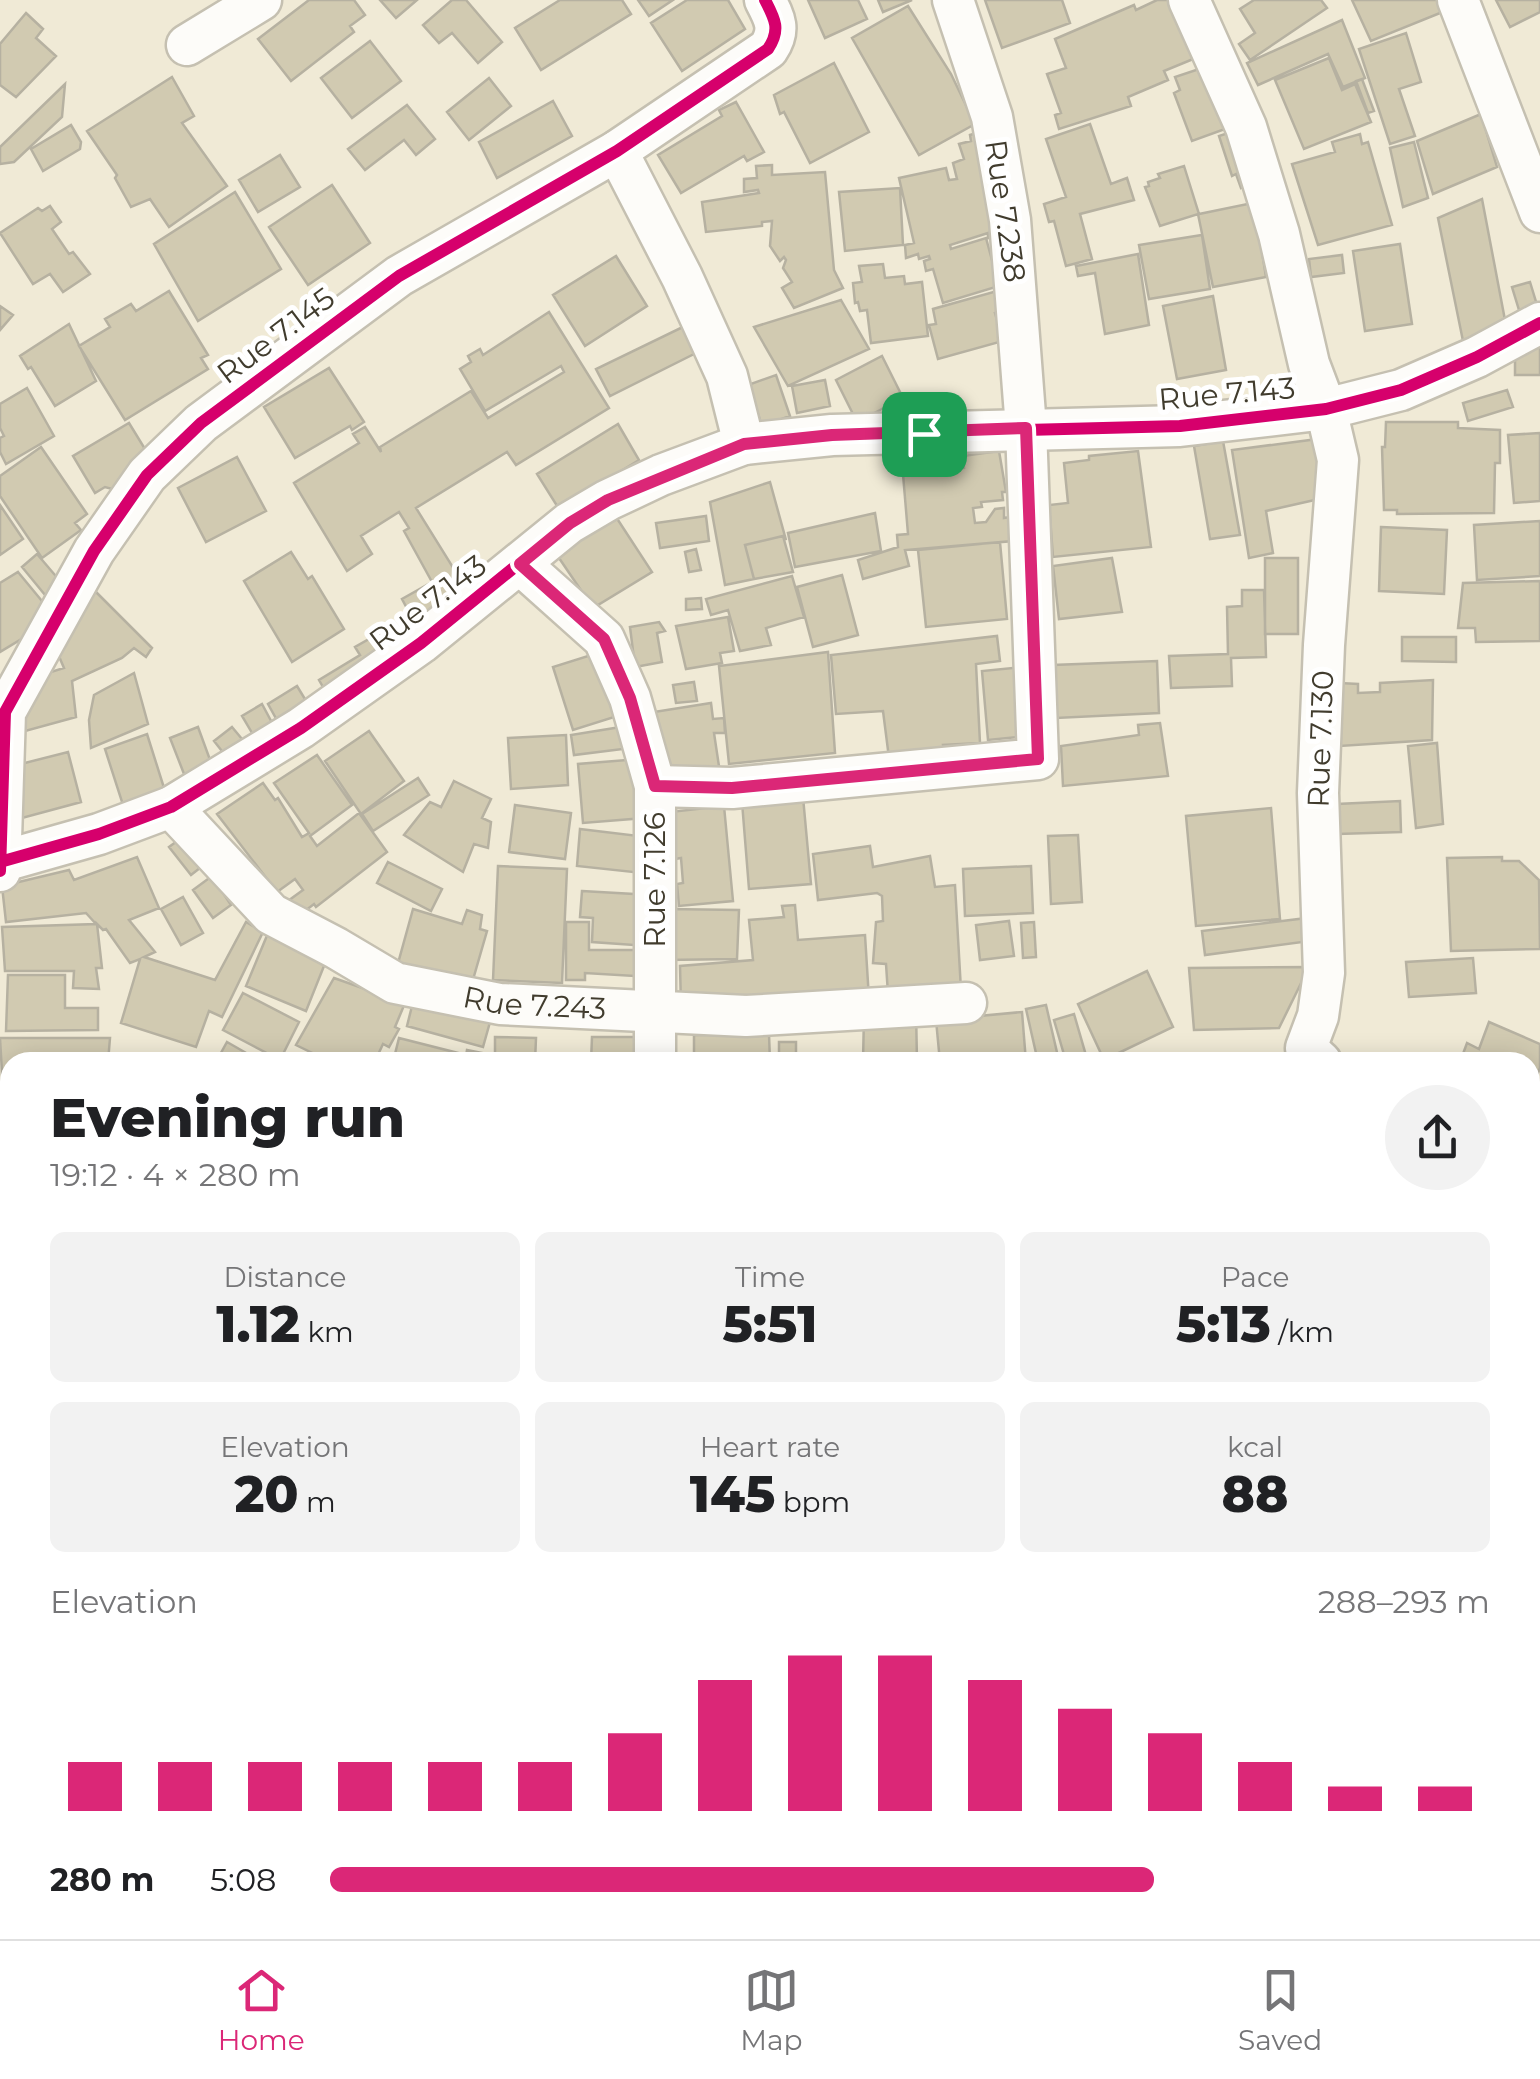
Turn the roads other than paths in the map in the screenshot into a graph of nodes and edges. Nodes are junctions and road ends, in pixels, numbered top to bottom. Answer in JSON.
{"nodes":[{"id":1,"x":261,"y":0,"type":"edge"},
{"id":2,"x":765,"y":0,"type":"edge"},
{"id":3,"x":953,"y":0,"type":"edge"},
{"id":4,"x":1189,"y":0,"type":"edge"},
{"id":5,"x":1458,"y":0,"type":"edge"},
{"id":6,"x":188,"y":45,"type":"dead end"},
{"id":7,"x":617,"y":151,"type":"junction"},
{"id":8,"x":1540,"y":212,"type":"edge"},
{"id":9,"x":1540,"y":323,"type":"edge"},
{"id":10,"x":1326,"y":410,"type":"junction"},
{"id":11,"x":1026,"y":428,"type":"junction"},
{"id":12,"x":744,"y":444,"type":"junction"},
{"id":13,"x":520,"y":564,"type":"junction"},
{"id":14,"x":655,"y":786,"type":"junction"},
{"id":15,"x":171,"y":807,"type":"junction"},
{"id":16,"x":1,"y":862,"type":"edge"},
{"id":17,"x":0,"y":871,"type":"edge"},
{"id":18,"x":966,"y":1003,"type":"dead end"},
{"id":19,"x":656,"y":1011,"type":"junction"},
{"id":20,"x":655,"y":1052,"type":"edge"},
{"id":21,"x":1309,"y":1052,"type":"edge"}],
"edges":[{"from":1,"to":6,"type":"street"},
{"from":2,"to":7,"type":"street","name":"Rue 7.145"},
{"from":3,"to":11,"type":"street","name":"Rue 7.238"},
{"from":4,"to":10,"type":"street","name":"Rue 7.130"},
{"from":5,"to":8,"type":"street"},
{"from":7,"to":12,"type":"street"},
{"from":7,"to":16,"type":"street","name":"Rue 7.145"},
{"from":9,"to":10,"type":"street","name":"Rue 7.143"},
{"from":10,"to":11,"type":"street","name":"Rue 7.143"},
{"from":10,"to":21,"type":"street","name":"Rue 7.130"},
{"from":11,"to":12,"type":"street","name":"Rue 7.143"},
{"from":11,"to":14,"type":"street","name":"Rue 7.238"},
{"from":12,"to":13,"type":"street","name":"Rue 7.143"},
{"from":13,"to":14,"type":"street","name":"Rue 7.126"},
{"from":13,"to":15,"type":"street","name":"Rue 7.143"},
{"from":14,"to":19,"type":"street","name":"Rue 7.126"},
{"from":15,"to":16,"type":"street","name":"Rue 7.143"},
{"from":15,"to":19,"type":"street","name":"Rue 7.243"},
{"from":16,"to":17,"type":"street","name":"Rue 7.145"},
{"from":18,"to":19,"type":"street","name":"Rue 7.243"},
{"from":19,"to":20,"type":"street","name":"Rue 7.126"}]}
